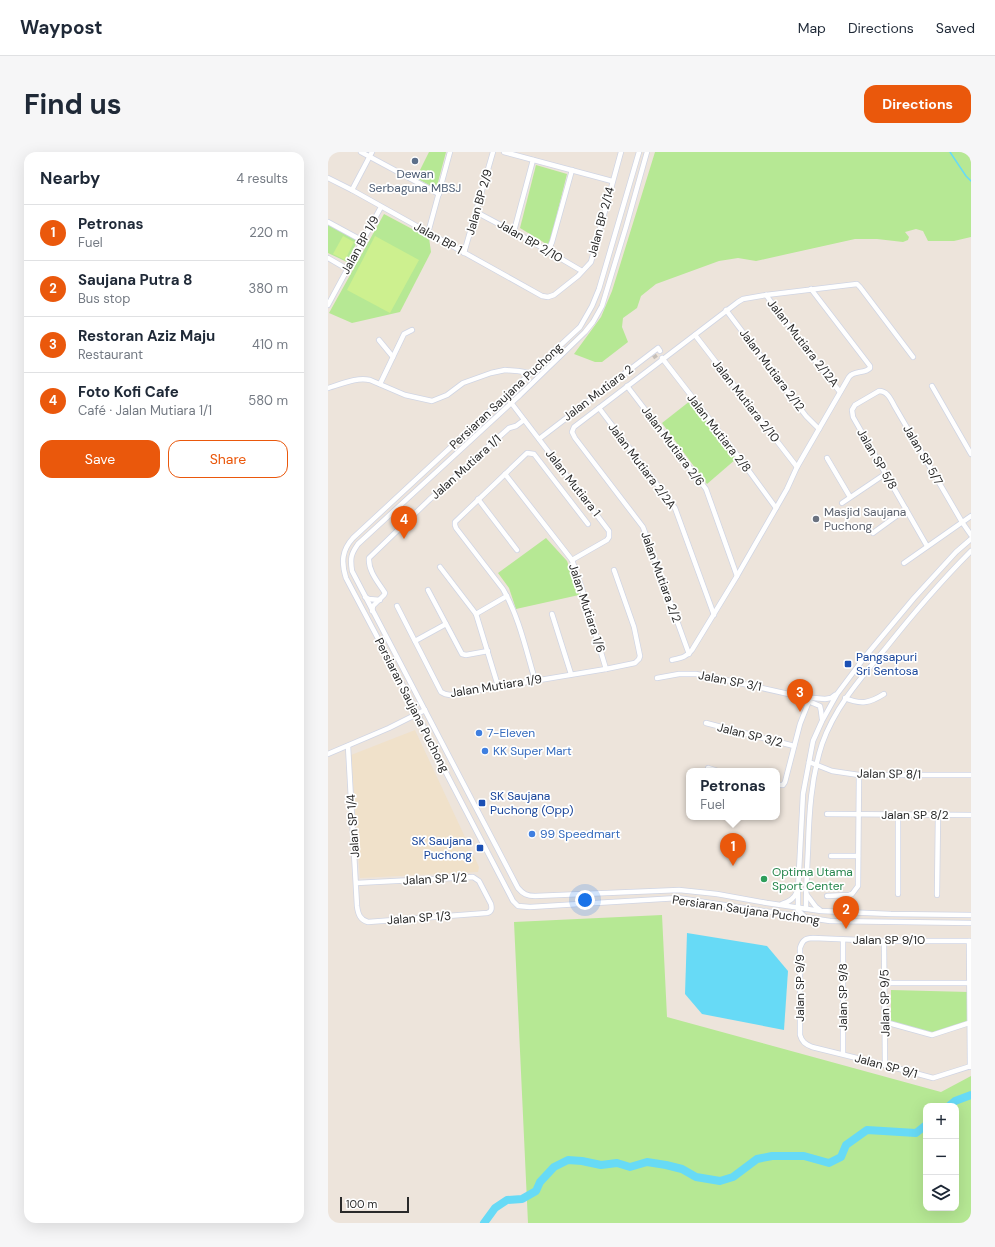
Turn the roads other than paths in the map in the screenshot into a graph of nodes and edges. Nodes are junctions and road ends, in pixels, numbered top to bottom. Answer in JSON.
{"nodes":[{"id":1,"x":361,"y":152,"type":"edge"},
{"id":2,"x":372,"y":152,"type":"edge"},
{"id":3,"x":450,"y":152,"type":"edge"},
{"id":4,"x":493,"y":152,"type":"edge"},
{"id":5,"x":504,"y":152,"type":"edge"},
{"id":6,"x":620,"y":152,"type":"edge"},
{"id":7,"x":639,"y":152,"type":"edge"},
{"id":8,"x":648,"y":152,"type":"edge"},
{"id":9,"x":370,"y":157,"type":"junction"},
{"id":10,"x":533,"y":160,"type":"junction"},
{"id":11,"x":572,"y":170,"type":"junction"},
{"id":12,"x":328,"y":178,"type":"edge"},
{"id":13,"x":612,"y":181,"type":"junction"},
{"id":14,"x":352,"y":190,"type":"junction"},
{"id":15,"x":438,"y":194,"type":"junction"},
{"id":16,"x":381,"y":207,"type":"junction"},
{"id":17,"x":476,"y":212,"type":"junction"},
{"id":18,"x":328,"y":222,"type":"edge"},
{"id":19,"x":514,"y":231,"type":"junction"},
{"id":20,"x":428,"y":233,"type":"junction"},
{"id":21,"x":363,"y":241,"type":"junction"},
{"id":22,"x":548,"y":251,"type":"junction"},
{"id":23,"x":464,"y":253,"type":"junction"},
{"id":24,"x":328,"y":258,"type":"edge"},
{"id":25,"x":348,"y":269,"type":"junction"},
{"id":26,"x":582,"y":271,"type":"junction"},
{"id":27,"x":811,"y":289,"type":"junction"},
{"id":28,"x":766,"y":295,"type":"junction"},
{"id":29,"x":548,"y":297,"type":"joint"},
{"id":30,"x":328,"y":305,"type":"edge"},
{"id":31,"x":726,"y":310,"type":"junction"},
{"id":32,"x":412,"y":330,"type":"dead end"},
{"id":33,"x":695,"y":335,"type":"junction"},
{"id":34,"x":379,"y":340,"type":"dead end"},
{"id":35,"x":657,"y":355,"type":"junction"},
{"id":36,"x":393,"y":357,"type":"junction"},
{"id":37,"x":913,"y":357,"type":"dead end"},
{"id":38,"x":530,"y":373,"type":"junction"},
{"id":39,"x":380,"y":384,"type":"junction"},
{"id":40,"x":627,"y":386,"type":"junction"},
{"id":41,"x":932,"y":386,"type":"dead end"},
{"id":42,"x":328,"y":388,"type":"edge"},
{"id":43,"x":840,"y":392,"type":"junction"},
{"id":44,"x":506,"y":396,"type":"junction"},
{"id":45,"x":868,"y":398,"type":"joint"},
{"id":46,"x":511,"y":403,"type":"junction"},
{"id":47,"x":599,"y":408,"type":"junction"},
{"id":48,"x":524,"y":420,"type":"junction"},
{"id":49,"x":819,"y":429,"type":"junction"},
{"id":50,"x":539,"y":438,"type":"junction"},
{"id":51,"x":971,"y":454,"type":"edge"},
{"id":52,"x":827,"y":458,"type":"dead end"},
{"id":53,"x":797,"y":467,"type":"junction"},
{"id":54,"x":505,"y":474,"type":"junction"},
{"id":55,"x":885,"y":474,"type":"junction"},
{"id":56,"x":850,"y":497,"type":"junction"},
{"id":57,"x":478,"y":499,"type":"junction"},
{"id":58,"x":842,"y":503,"type":"dead end"},
{"id":59,"x":776,"y":508,"type":"junction"},
{"id":60,"x":906,"y":509,"type":"junction"},
{"id":61,"x":971,"y":516,"type":"edge"},
{"id":62,"x":962,"y":522,"type":"junction"},
{"id":63,"x":588,"y":524,"type":"dead end"},
{"id":64,"x":873,"y":533,"type":"dead end"},
{"id":65,"x":971,"y":535,"type":"edge"},
{"id":66,"x":971,"y":539,"type":"edge"},
{"id":67,"x":927,"y":546,"type":"junction"},
{"id":68,"x":517,"y":550,"type":"dead end"},
{"id":69,"x":971,"y":551,"type":"edge"},
{"id":70,"x":572,"y":560,"type":"junction"},
{"id":71,"x":904,"y":563,"type":"dead end"},
{"id":72,"x":440,"y":567,"type":"dead end"},
{"id":73,"x":614,"y":570,"type":"dead end"},
{"id":74,"x":737,"y":576,"type":"junction"},
{"id":75,"x":428,"y":590,"type":"dead end"},
{"id":76,"x":507,"y":596,"type":"junction"},
{"id":77,"x":365,"y":597,"type":"junction"},
{"id":78,"x":380,"y":600,"type":"junction"},
{"id":79,"x":397,"y":606,"type":"dead end"},
{"id":80,"x":372,"y":611,"type":"junction"},
{"id":81,"x":476,"y":614,"type":"junction"},
{"id":82,"x":552,"y":614,"type":"dead end"},
{"id":83,"x":714,"y":615,"type":"junction"},
{"id":84,"x":446,"y":624,"type":"junction"},
{"id":85,"x":415,"y":641,"type":"junction"},
{"id":86,"x":488,"y":651,"type":"junction"},
{"id":87,"x":689,"y":654,"type":"junction"},
{"id":88,"x":672,"y":660,"type":"dead end"},
{"id":89,"x":606,"y":669,"type":"junction"},
{"id":90,"x":571,"y":674,"type":"junction"},
{"id":91,"x":657,"y":678,"type":"dead end"},
{"id":92,"x":534,"y":680,"type":"junction"},
{"id":93,"x":498,"y":686,"type":"junction"},
{"id":94,"x":837,"y":694,"type":"junction"},
{"id":95,"x":884,"y":694,"type":"dead end"},
{"id":96,"x":802,"y":697,"type":"junction"},
{"id":97,"x":845,"y":698,"type":"junction"},
{"id":98,"x":809,"y":701,"type":"junction"},
{"id":99,"x":425,"y":710,"type":"junction"},
{"id":100,"x":418,"y":714,"type":"junction"},
{"id":101,"x":822,"y":721,"type":"junction"},
{"id":102,"x":706,"y":723,"type":"dead end"},
{"id":103,"x":348,"y":746,"type":"junction"},
{"id":104,"x":794,"y":746,"type":"junction"},
{"id":105,"x":328,"y":754,"type":"edge"},
{"id":106,"x":809,"y":762,"type":"junction"},
{"id":107,"x":816,"y":765,"type":"junction"},
{"id":108,"x":859,"y":775,"type":"junction"},
{"id":109,"x":971,"y":776,"type":"edge"},
{"id":110,"x":780,"y":785,"type":"edge"},
{"id":111,"x":827,"y":814,"type":"dead end"},
{"id":112,"x":858,"y":814,"type":"junction"},
{"id":113,"x":898,"y":815,"type":"junction"},
{"id":114,"x":938,"y":815,"type":"junction"},
{"id":115,"x":971,"y":815,"type":"edge"},
{"id":116,"x":831,"y":856,"type":"dead end"},
{"id":117,"x":858,"y":856,"type":"junction"},
{"id":118,"x":356,"y":883,"type":"junction"},
{"id":119,"x":666,"y":890,"type":"junction"},
{"id":120,"x":798,"y":890,"type":"junction"},
{"id":121,"x":806,"y":893,"type":"junction"},
{"id":122,"x":898,"y":894,"type":"dead end"},
{"id":123,"x":938,"y":895,"type":"dead end"},
{"id":124,"x":827,"y":896,"type":"dead end"},
{"id":125,"x":678,"y":898,"type":"junction"},
{"id":126,"x":659,"y":899,"type":"junction"},
{"id":127,"x":780,"y":905,"type":"junction"},
{"id":128,"x":357,"y":906,"type":"joint"},
{"id":129,"x":798,"y":908,"type":"junction"},
{"id":130,"x":806,"y":909,"type":"junction"},
{"id":131,"x":821,"y":910,"type":"junction"},
{"id":132,"x":491,"y":911,"type":"joint"},
{"id":133,"x":801,"y":914,"type":"junction"},
{"id":134,"x":971,"y":915,"type":"edge"},
{"id":135,"x":790,"y":916,"type":"junction"},
{"id":136,"x":807,"y":919,"type":"junction"},
{"id":137,"x":971,"y":923,"type":"edge"},
{"id":138,"x":808,"y":938,"type":"joint"},
{"id":139,"x":842,"y":940,"type":"junction"},
{"id":140,"x":884,"y":941,"type":"junction"},
{"id":141,"x":970,"y":941,"type":"edge"},
{"id":142,"x":969,"y":982,"type":"junction"},
{"id":143,"x":885,"y":983,"type":"junction"},
{"id":144,"x":885,"y":1022,"type":"junction"},
{"id":145,"x":969,"y":1023,"type":"junction"},
{"id":146,"x":802,"y":1040,"type":"joint"},
{"id":147,"x":843,"y":1054,"type":"junction"},
{"id":148,"x":885,"y":1065,"type":"junction"},
{"id":149,"x":971,"y":1067,"type":"edge"}],
"edges":[{"from":1,"to":9,"type":"street"},
{"from":2,"to":9,"type":"street"},
{"from":3,"to":15,"type":"street"},
{"from":4,"to":17,"type":"street","name":"Jalan BP 2/9"},
{"from":5,"to":10,"type":"street"},
{"from":6,"to":13,"type":"street","name":"Jalan BP 2/14"},
{"from":7,"to":38,"type":"street","name":"Persiaran Saujana Puchong"},
{"from":8,"to":46,"type":"street","name":"Persiaran Saujana Puchong"},
{"from":9,"to":14,"type":"street"},
{"from":9,"to":15,"type":"street"},
{"from":10,"to":11,"type":"street"},
{"from":10,"to":19,"type":"street"},
{"from":11,"to":13,"type":"street"},
{"from":11,"to":22,"type":"street"},
{"from":12,"to":14,"type":"street","name":"Jalan BP 1"},
{"from":13,"to":26,"type":"street","name":"Jalan BP 2/14"},
{"from":14,"to":16,"type":"street","name":"Jalan BP 1"},
{"from":15,"to":20,"type":"street"},
{"from":16,"to":20,"type":"street","name":"Jalan BP 1"},
{"from":16,"to":21,"type":"street","name":"Jalan BP 1/9"},
{"from":17,"to":19,"type":"street","name":"Jalan BP 2/10"},
{"from":17,"to":23,"type":"street","name":"Jalan BP 2/9"},
{"from":18,"to":21,"type":"street"},
{"from":19,"to":22,"type":"street","name":"Jalan BP 2/10"},
{"from":20,"to":23,"type":"street","name":"Jalan BP 1"},
{"from":21,"to":25,"type":"street","name":"Jalan BP 1/9"},
{"from":22,"to":26,"type":"street","name":"Jalan BP 2/10"},
{"from":23,"to":29,"type":"street","name":"Jalan BP 1"},
{"from":24,"to":25,"type":"street"},
{"from":25,"to":30,"type":"street","name":"Jalan BP 1/9"},
{"from":26,"to":29,"type":"street","name":"Jalan BP 2/14"},
{"from":27,"to":28,"type":"street"},
{"from":27,"to":37,"type":"street"},
{"from":27,"to":43,"type":"street"},
{"from":28,"to":31,"type":"street"},
{"from":28,"to":43,"type":"street","name":"Jalan Mutiara 2/12A"},
{"from":31,"to":33,"type":"street"},
{"from":31,"to":49,"type":"street","name":"Jalan Mutiara 2/12"},
{"from":32,"to":36,"type":"street"},
{"from":33,"to":35,"type":"street"},
{"from":33,"to":53,"type":"street","name":"Jalan Mutiara 2/10"},
{"from":34,"to":36,"type":"street"},
{"from":35,"to":40,"type":"street"},
{"from":35,"to":50,"type":"street","name":"Jalan Mutiara 2"},
{"from":35,"to":59,"type":"street","name":"Jalan Mutiara 2/8"},
{"from":36,"to":39,"type":"street"},
{"from":38,"to":39,"type":"street"},
{"from":38,"to":44,"type":"street","name":"Persiaran Saujana Puchong"},
{"from":39,"to":42,"type":"street"},
{"from":40,"to":47,"type":"street"},
{"from":40,"to":74,"type":"street","name":"Jalan Mutiara 2/6"},
{"from":41,"to":51,"type":"street"},
{"from":43,"to":49,"type":"street"},
{"from":44,"to":46,"type":"street","name":"Jalan Mutiara 1"},
{"from":44,"to":100,"type":"street","name":"Persiaran Saujana Puchong"},
{"from":45,"to":55,"type":"street","name":"Jalan SP 5/8"},
{"from":45,"to":62,"type":"street","name":"Jalan SP 5/7"},
{"from":46,"to":48,"type":"street","name":"Jalan Mutiara 1"},
{"from":46,"to":77,"type":"street","name":"Persiaran Saujana Puchong"},
{"from":47,"to":83,"type":"street","name":"Jalan Mutiara 2/2A"},
{"from":47,"to":87,"type":"street","name":"Jalan Mutiara 2/2"},
{"from":48,"to":50,"type":"street","name":"Jalan Mutiara 1"},
{"from":48,"to":78,"type":"street","name":"Jalan Mutiara 1/1"},
{"from":49,"to":53,"type":"street"},
{"from":50,"to":70,"type":"street","name":"Jalan Mutiara 1"},
{"from":52,"to":56,"type":"street"},
{"from":53,"to":59,"type":"street"},
{"from":54,"to":57,"type":"street"},
{"from":54,"to":63,"type":"street"},
{"from":54,"to":70,"type":"street","name":"Jalan Mutiara 1/6"},
{"from":55,"to":56,"type":"street"},
{"from":55,"to":60,"type":"street","name":"Jalan SP 5/8"},
{"from":56,"to":58,"type":"street"},
{"from":57,"to":68,"type":"street"},
{"from":57,"to":76,"type":"street"},
{"from":59,"to":74,"type":"street"},
{"from":60,"to":64,"type":"street"},
{"from":60,"to":67,"type":"street","name":"Jalan SP 5/8"},
{"from":61,"to":62,"type":"street"},
{"from":62,"to":65,"type":"street","name":"Jalan SP 5/7"},
{"from":62,"to":67,"type":"street"},
{"from":66,"to":94,"type":"street"},
{"from":67,"to":71,"type":"street"},
{"from":69,"to":97,"type":"street"},
{"from":70,"to":89,"type":"street","name":"Jalan Mutiara 1/6"},
{"from":72,"to":81,"type":"street"},
{"from":73,"to":89,"type":"street","name":"Jalan Mutiara 1/9"},
{"from":74,"to":83,"type":"street"},
{"from":75,"to":84,"type":"street"},
{"from":76,"to":81,"type":"street"},
{"from":76,"to":92,"type":"street"},
{"from":77,"to":78,"type":"street"},
{"from":77,"to":80,"type":"street","name":"Persiaran Saujana Puchong"},
{"from":78,"to":80,"type":"street"},
{"from":79,"to":85,"type":"street","name":"Jalan Mutiara 1/9"},
{"from":80,"to":99,"type":"street","name":"Persiaran Saujana Puchong"},
{"from":81,"to":86,"type":"street"},
{"from":82,"to":90,"type":"street"},
{"from":83,"to":87,"type":"street"},
{"from":84,"to":85,"type":"street"},
{"from":84,"to":86,"type":"street"},
{"from":85,"to":93,"type":"street","name":"Jalan Mutiara 1/9"},
{"from":86,"to":93,"type":"street"},
{"from":87,"to":88,"type":"street"},
{"from":89,"to":90,"type":"street","name":"Jalan Mutiara 1/9"},
{"from":90,"to":92,"type":"street","name":"Jalan Mutiara 1/9"},
{"from":91,"to":96,"type":"street","name":"Jalan SP 3/1"},
{"from":92,"to":93,"type":"street","name":"Jalan Mutiara 1/9"},
{"from":94,"to":96,"type":"street","name":"Jalan SP 3/1"},
{"from":94,"to":101,"type":"street"},
{"from":95,"to":97,"type":"street"},
{"from":96,"to":98,"type":"street","name":"Jalan SP 3/1"},
{"from":97,"to":107,"type":"street"},
{"from":98,"to":101,"type":"street","name":"Jalan SP 3/1"},
{"from":98,"to":104,"type":"street"},
{"from":99,"to":100,"type":"street"},
{"from":99,"to":119,"type":"street","name":"Persiaran Saujana Puchong"},
{"from":100,"to":103,"type":"street"},
{"from":100,"to":126,"type":"street","name":"Persiaran Saujana Puchong"},
{"from":101,"to":106,"type":"street"},
{"from":102,"to":104,"type":"street","name":"Jalan SP 3/2"},
{"from":103,"to":105,"type":"street"},
{"from":103,"to":118,"type":"street","name":"Jalan SP 1/4"},
{"from":104,"to":110,"type":"street"},
{"from":106,"to":107,"type":"street","name":"Jalan SP 8/1"},
{"from":106,"to":120,"type":"street"},
{"from":107,"to":108,"type":"street","name":"Jalan SP 8/1"},
{"from":107,"to":121,"type":"street"},
{"from":108,"to":109,"type":"street","name":"Jalan SP 8/1"},
{"from":108,"to":112,"type":"street"},
{"from":111,"to":112,"type":"street","name":"Jalan SP 8/2"},
{"from":112,"to":113,"type":"street","name":"Jalan SP 8/2"},
{"from":112,"to":117,"type":"street"},
{"from":113,"to":114,"type":"street","name":"Jalan SP 8/2"},
{"from":113,"to":122,"type":"street"},
{"from":114,"to":115,"type":"street","name":"Jalan SP 8/2"},
{"from":114,"to":123,"type":"street"},
{"from":116,"to":117,"type":"street"},
{"from":117,"to":124,"type":"street"},
{"from":118,"to":128,"type":"street","name":"Jalan SP 1/4"},
{"from":118,"to":132,"type":"street","name":"Jalan SP 1/2"},
{"from":119,"to":125,"type":"street"},
{"from":119,"to":126,"type":"street"},
{"from":119,"to":127,"type":"street","name":"Persiaran Saujana Puchong"},
{"from":120,"to":127,"type":"street"},
{"from":120,"to":129,"type":"street"},
{"from":121,"to":130,"type":"street"},
{"from":121,"to":131,"type":"street"},
{"from":125,"to":126,"type":"street","name":"Persiaran Saujana Puchong"},
{"from":125,"to":135,"type":"street","name":"Persiaran Saujana Puchong"},
{"from":127,"to":129,"type":"street","name":"Persiaran Saujana Puchong"},
{"from":128,"to":132,"type":"street","name":"Jalan SP 1/3"},
{"from":129,"to":130,"type":"street","name":"Persiaran Saujana Puchong"},
{"from":129,"to":133,"type":"street"},
{"from":130,"to":131,"type":"street","name":"Persiaran Saujana Puchong"},
{"from":130,"to":133,"type":"street"},
{"from":131,"to":134,"type":"street","name":"Persiaran Saujana Puchong"},
{"from":133,"to":135,"type":"street"},
{"from":133,"to":136,"type":"street"},
{"from":135,"to":136,"type":"street","name":"Persiaran Saujana Puchong"},
{"from":136,"to":137,"type":"street","name":"Persiaran Saujana Puchong"},
{"from":138,"to":139,"type":"street","name":"Jalan SP 9/10"},
{"from":138,"to":146,"type":"street","name":"Jalan SP 9/9"},
{"from":139,"to":140,"type":"street","name":"Jalan SP 9/10"},
{"from":139,"to":147,"type":"street","name":"Jalan SP 9/8"},
{"from":140,"to":141,"type":"street","name":"Jalan SP 9/10"},
{"from":140,"to":143,"type":"street","name":"Jalan SP 9/5"},
{"from":141,"to":142,"type":"street"},
{"from":142,"to":143,"type":"street"},
{"from":142,"to":145,"type":"street"},
{"from":143,"to":144,"type":"street","name":"Jalan SP 9/5"},
{"from":144,"to":145,"type":"street"},
{"from":144,"to":148,"type":"street","name":"Jalan SP 9/5"},
{"from":145,"to":149,"type":"street"},
{"from":146,"to":147,"type":"street","name":"Jalan SP 9/1"},
{"from":147,"to":148,"type":"street","name":"Jalan SP 9/1"},
{"from":148,"to":149,"type":"street","name":"Jalan SP 9/1"}]}
